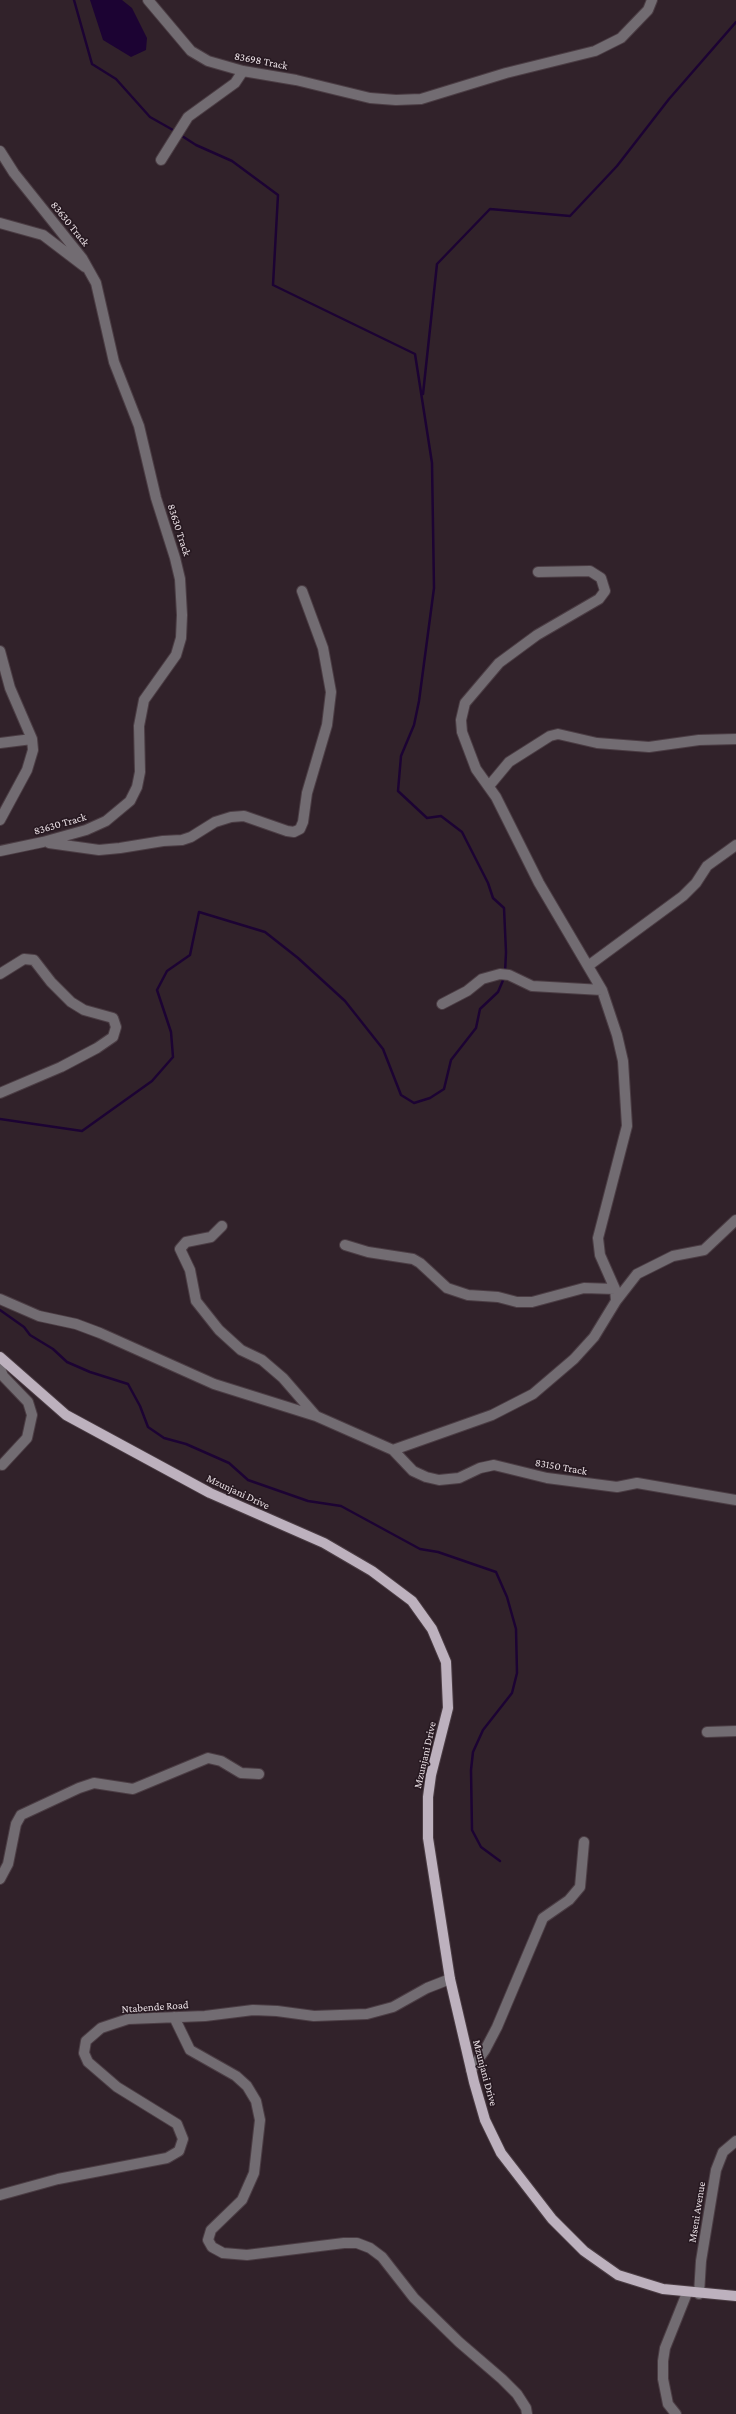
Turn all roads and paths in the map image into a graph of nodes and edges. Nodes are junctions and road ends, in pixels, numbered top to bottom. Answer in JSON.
{"nodes":[{"id":1,"x":148,"y":0,"type":"edge"},
{"id":2,"x":652,"y":0,"type":"edge"},
{"id":3,"x":243,"y":72,"type":"junction"},
{"id":4,"x":0,"y":151,"type":"edge"},
{"id":5,"x":161,"y":160,"type":"dead end"},
{"id":6,"x":0,"y":223,"type":"edge"},
{"id":7,"x":91,"y":272,"type":"junction"},
{"id":8,"x":538,"y":572,"type":"dead end"},
{"id":9,"x":302,"y":592,"type":"dead end"},
{"id":10,"x":0,"y":651,"type":"edge"},
{"id":11,"x":32,"y":739,"type":"junction"},
{"id":12,"x":736,"y":739,"type":"edge"},
{"id":13,"x":0,"y":743,"type":"edge"},
{"id":14,"x":489,"y":786,"type":"junction"},
{"id":15,"x":0,"y":820,"type":"edge"},
{"id":16,"x":43,"y":842,"type":"junction"},
{"id":17,"x":736,"y":845,"type":"edge"},
{"id":18,"x":0,"y":851,"type":"edge"},
{"id":19,"x":588,"y":966,"type":"junction"},
{"id":20,"x":0,"y":974,"type":"edge"},
{"id":21,"x":602,"y":990,"type":"junction"},
{"id":22,"x":442,"y":1004,"type":"dead end"},
{"id":23,"x":0,"y":1093,"type":"edge"},
{"id":24,"x":736,"y":1220,"type":"edge"},
{"id":25,"x":222,"y":1226,"type":"dead end"},
{"id":26,"x":345,"y":1245,"type":"dead end"},
{"id":27,"x":615,"y":1289,"type":"junction"},
{"id":28,"x":0,"y":1299,"type":"edge"},
{"id":29,"x":616,"y":1301,"type":"junction"},
{"id":30,"x":1,"y":1362,"type":"edge"},
{"id":31,"x":316,"y":1416,"type":"junction"},
{"id":32,"x":393,"y":1450,"type":"junction"},
{"id":33,"x":2,"y":1465,"type":"dead end"},
{"id":34,"x":736,"y":1500,"type":"edge"},
{"id":35,"x":736,"y":1731,"type":"edge"},
{"id":36,"x":707,"y":1732,"type":"dead end"},
{"id":37,"x":259,"y":1774,"type":"dead end"},
{"id":38,"x":584,"y":1842,"type":"dead end"},
{"id":39,"x":0,"y":1879,"type":"edge"},
{"id":40,"x":450,"y":1979,"type":"junction"},
{"id":41,"x":174,"y":2017,"type":"junction"},
{"id":42,"x":471,"y":2070,"type":"junction"},
{"id":43,"x":736,"y":2141,"type":"edge"},
{"id":44,"x":0,"y":2195,"type":"edge"},
{"id":45,"x":686,"y":2293,"type":"junction"},
{"id":46,"x":699,"y":2294,"type":"junction"},
{"id":47,"x":736,"y":2296,"type":"edge"},
{"id":48,"x":527,"y":2414,"type":"edge"},
{"id":49,"x":676,"y":2414,"type":"edge"}],
"edges":[{"from":1,"to":3,"type":"street","name":"83698 Track"},
{"from":2,"to":3,"type":"street","name":"83698 Track"},
{"from":3,"to":5,"type":"street"},
{"from":4,"to":7,"type":"street","name":"83630 Track"},
{"from":6,"to":7,"type":"street"},
{"from":7,"to":16,"type":"street","name":"83630 Track"},
{"from":8,"to":14,"type":"street"},
{"from":9,"to":16,"type":"street"},
{"from":10,"to":11,"type":"street"},
{"from":11,"to":13,"type":"street"},
{"from":11,"to":15,"type":"street"},
{"from":12,"to":14,"type":"street"},
{"from":14,"to":19,"type":"street"},
{"from":16,"to":18,"type":"street","name":"83630 Track"},
{"from":17,"to":19,"type":"street"},
{"from":19,"to":21,"type":"street"},
{"from":20,"to":23,"type":"street"},
{"from":21,"to":22,"type":"street"},
{"from":21,"to":27,"type":"street"},
{"from":24,"to":29,"type":"street"},
{"from":25,"to":31,"type":"street"},
{"from":26,"to":27,"type":"street"},
{"from":27,"to":29,"type":"street"},
{"from":28,"to":31,"type":"street"},
{"from":29,"to":32,"type":"street"},
{"from":30,"to":33,"type":"street"},
{"from":30,"to":40,"type":"main road","name":"Mzunjani Drive"},
{"from":31,"to":32,"type":"street"},
{"from":32,"to":34,"type":"street","name":"83150 Track"},
{"from":35,"to":36,"type":"street"},
{"from":37,"to":39,"type":"street"},
{"from":38,"to":42,"type":"street"},
{"from":40,"to":41,"type":"street","name":"Ntabende Road"},
{"from":40,"to":42,"type":"main road","name":"Mzunjani Drive"},
{"from":41,"to":44,"type":"street","name":"Ntabende Road"},
{"from":41,"to":48,"type":"street"},
{"from":42,"to":45,"type":"main road","name":"Mzunjani Drive"},
{"from":43,"to":46,"type":"street","name":"Mseni Avenue"},
{"from":45,"to":46,"type":"main road","name":"Mzunjani Drive"},
{"from":45,"to":49,"type":"street"},
{"from":46,"to":47,"type":"main road","name":"Mzunjani Drive"}]}
